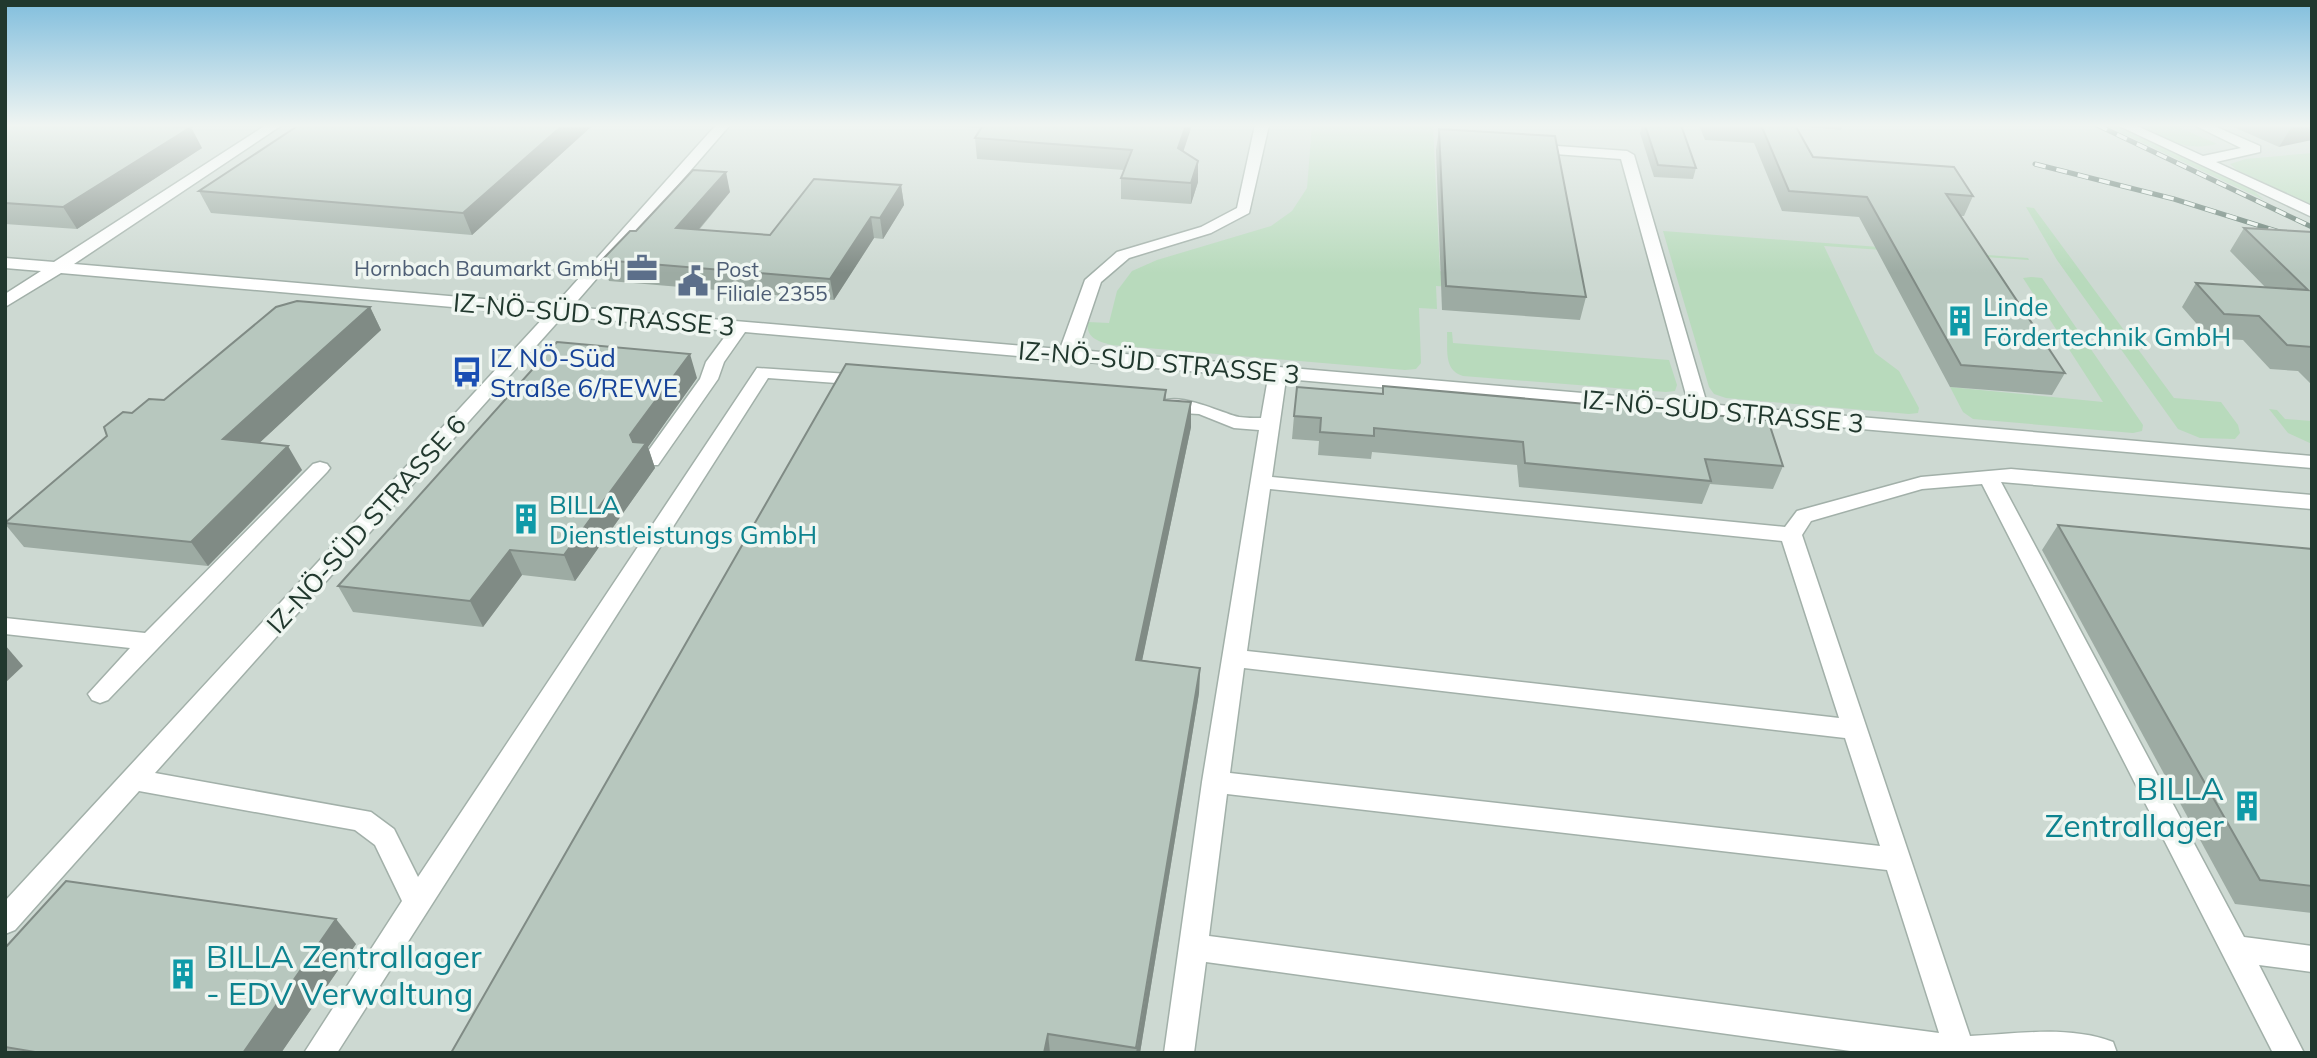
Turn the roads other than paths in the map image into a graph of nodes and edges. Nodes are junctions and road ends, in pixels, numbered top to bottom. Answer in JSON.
{"nodes":[{"id":1,"x":199,"y":174,"type":"edge"},
{"id":2,"x":679,"y":174,"type":"edge"},
{"id":3,"x":1252,"y":174,"type":"edge"},
{"id":4,"x":1633,"y":174,"type":"edge"},
{"id":5,"x":2231,"y":174,"type":"edge"},
{"id":6,"x":2312,"y":212,"type":"edge"},
{"id":7,"x":5,"y":263,"type":"edge"},
{"id":8,"x":57,"y":267,"type":"junction"},
{"id":9,"x":5,"y":302,"type":"edge"},
{"id":10,"x":559,"y":311,"type":"junction"},
{"id":11,"x":740,"y":327,"type":"junction"},
{"id":12,"x":1067,"y":355,"type":"junction"},
{"id":13,"x":1278,"y":372,"type":"junction"},
{"id":14,"x":887,"y":382,"type":"edge"},
{"id":15,"x":1147,"y":404,"type":"edge"},
{"id":16,"x":1699,"y":408,"type":"junction"},
{"id":17,"x":1270,"y":425,"type":"junction"},
{"id":18,"x":651,"y":461,"type":"dead end"},
{"id":19,"x":2312,"y":462,"type":"edge"},
{"id":20,"x":320,"y":468,"type":"dead end"},
{"id":21,"x":1988,"y":477,"type":"junction"},
{"id":22,"x":1260,"y":482,"type":"junction"},
{"id":23,"x":2312,"y":502,"type":"edge"},
{"id":24,"x":1791,"y":535,"type":"junction"},
{"id":25,"x":5,"y":625,"type":"edge"},
{"id":26,"x":149,"y":642,"type":"junction"},
{"id":27,"x":1234,"y":659,"type":"junction"},
{"id":28,"x":100,"y":694,"type":"dead end"},
{"id":29,"x":1854,"y":729,"type":"junction"},
{"id":30,"x":133,"y":780,"type":"junction"},
{"id":31,"x":1216,"y":782,"type":"junction"},
{"id":32,"x":1898,"y":860,"type":"junction"},
{"id":33,"x":417,"y":903,"type":"junction"},
{"id":34,"x":5,"y":921,"type":"edge"},
{"id":35,"x":1193,"y":947,"type":"junction"},
{"id":36,"x":2235,"y":949,"type":"junction"},
{"id":37,"x":2312,"y":959,"type":"edge"},
{"id":38,"x":1961,"y":1051,"type":"junction"},
{"id":39,"x":318,"y":1053,"type":"edge"},
{"id":40,"x":1179,"y":1053,"type":"edge"},
{"id":41,"x":2102,"y":1053,"type":"edge"},
{"id":42,"x":2290,"y":1053,"type":"edge"}],
"edges":[{"from":1,"to":8,"type":"street"},
{"from":2,"to":10,"type":"street","name":"IZ-NÖ-SÜD STRASSE 6"},
{"from":3,"to":12,"type":"street"},
{"from":4,"to":16,"type":"street"},
{"from":5,"to":6,"type":"street"},
{"from":7,"to":8,"type":"street","name":"IZ-NÖ-SÜD STRASSE 3"},
{"from":8,"to":9,"type":"street"},
{"from":8,"to":10,"type":"street","name":"IZ-NÖ-SÜD STRASSE 3"},
{"from":10,"to":11,"type":"street","name":"IZ-NÖ-SÜD STRASSE 3"},
{"from":10,"to":30,"type":"street","name":"IZ-NÖ-SÜD STRASSE 6"},
{"from":11,"to":12,"type":"street","name":"IZ-NÖ-SÜD STRASSE 3"},
{"from":11,"to":18,"type":"street"},
{"from":12,"to":13,"type":"street","name":"IZ-NÖ-SÜD STRASSE 3"},
{"from":13,"to":16,"type":"street","name":"IZ-NÖ-SÜD STRASSE 3"},
{"from":13,"to":17,"type":"street"},
{"from":14,"to":33,"type":"street"},
{"from":15,"to":17,"type":"street"},
{"from":16,"to":19,"type":"street","name":"IZ-NÖ-SÜD STRASSE 3"},
{"from":17,"to":22,"type":"street"},
{"from":20,"to":26,"type":"street"},
{"from":21,"to":23,"type":"street"},
{"from":21,"to":24,"type":"street"},
{"from":21,"to":36,"type":"street"},
{"from":22,"to":24,"type":"street"},
{"from":22,"to":27,"type":"street"},
{"from":24,"to":29,"type":"street"},
{"from":25,"to":26,"type":"street"},
{"from":26,"to":28,"type":"street"},
{"from":27,"to":29,"type":"street"},
{"from":27,"to":31,"type":"street"},
{"from":29,"to":32,"type":"street"},
{"from":30,"to":33,"type":"street"},
{"from":30,"to":34,"type":"street","name":"IZ-NÖ-SÜD STRASSE 6"},
{"from":31,"to":32,"type":"street"},
{"from":31,"to":35,"type":"street"},
{"from":32,"to":38,"type":"street"},
{"from":33,"to":39,"type":"street"},
{"from":35,"to":38,"type":"street"},
{"from":35,"to":40,"type":"street"},
{"from":36,"to":37,"type":"street"},
{"from":36,"to":42,"type":"street"},
{"from":38,"to":41,"type":"street"}]}
